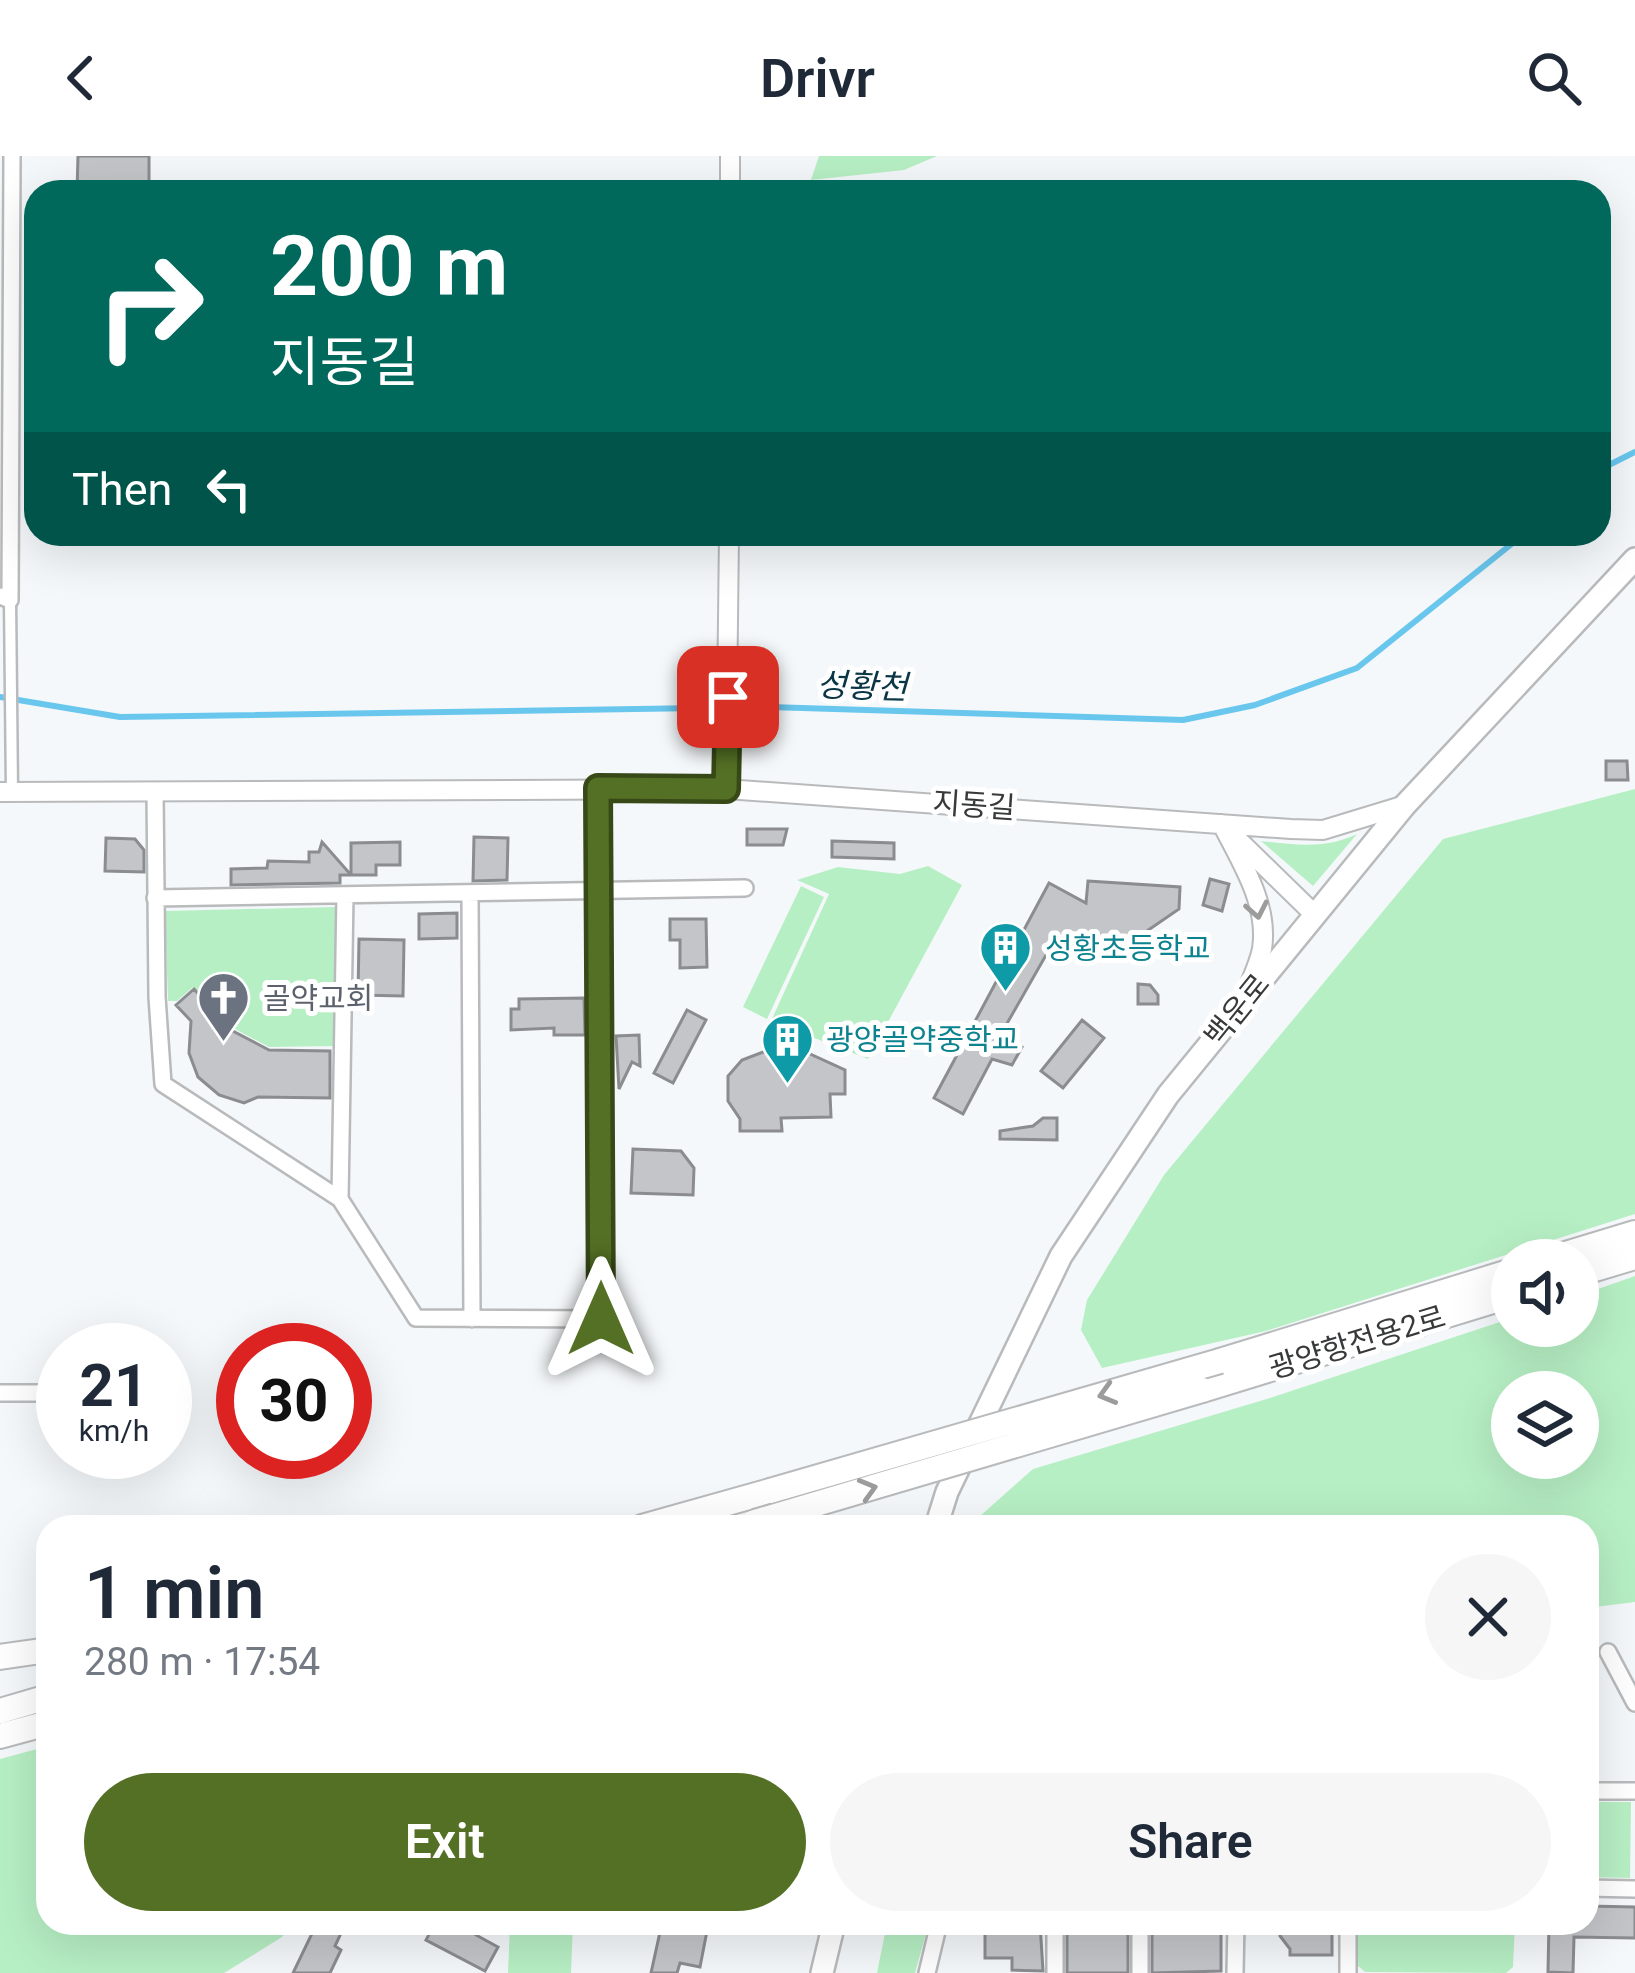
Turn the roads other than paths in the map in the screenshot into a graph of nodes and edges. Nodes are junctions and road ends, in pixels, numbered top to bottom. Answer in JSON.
{"nodes":[{"id":1,"x":13,"y":156,"type":"edge"},
{"id":2,"x":6,"y":308,"type":"edge"},
{"id":3,"x":729,"y":546,"type":"edge"},
{"id":4,"x":1635,"y":560,"type":"edge"},
{"id":5,"x":5,"y":598,"type":"edge"},
{"id":6,"x":598,"y":788,"type":"junction"},
{"id":7,"x":726,"y":789,"type":"junction"},
{"id":8,"x":154,"y":791,"type":"junction"},
{"id":9,"x":6,"y":792,"type":"edge"},
{"id":10,"x":1406,"y":805,"type":"junction"},
{"id":11,"x":1222,"y":824,"type":"junction"},
{"id":12,"x":745,"y":888,"type":"dead end"},
{"id":13,"x":600,"y":891,"type":"junction"},
{"id":14,"x":470,"y":893,"type":"junction"},
{"id":15,"x":345,"y":895,"type":"junction"},
{"id":16,"x":155,"y":898,"type":"junction"},
{"id":17,"x":1314,"y":914,"type":"junction"},
{"id":18,"x":1244,"y":1000,"type":"junction"},
{"id":19,"x":340,"y":1199,"type":"junction"},
{"id":20,"x":1635,"y":1232,"type":"edge"},
{"id":21,"x":1599,"y":1243,"type":"edge"},
{"id":22,"x":1635,"y":1257,"type":"edge"},
{"id":23,"x":1599,"y":1268,"type":"edge"},
{"id":24,"x":1491,"y":1277,"type":"edge"},
{"id":25,"x":1491,"y":1301,"type":"edge"},
{"id":26,"x":472,"y":1319,"type":"junction"},
{"id":27,"x":0,"y":1393,"type":"edge"},
{"id":28,"x":36,"y":1394,"type":"edge"},
{"id":29,"x":684,"y":1515,"type":"edge"},
{"id":30,"x":777,"y":1515,"type":"edge"},
{"id":31,"x":940,"y":1515,"type":"edge"},
{"id":32,"x":36,"y":1652,"type":"edge"},
{"id":33,"x":1608,"y":1652,"type":"dead end"},
{"id":34,"x":0,"y":1657,"type":"edge"},
{"id":35,"x":36,"y":1700,"type":"edge"},
{"id":36,"x":1635,"y":1703,"type":"edge"},
{"id":37,"x":0,"y":1711,"type":"edge"},
{"id":38,"x":36,"y":1726,"type":"edge"},
{"id":39,"x":0,"y":1736,"type":"edge"},
{"id":40,"x":1599,"y":1791,"type":"edge"},
{"id":41,"x":1635,"y":1791,"type":"edge"},
{"id":42,"x":1599,"y":1888,"type":"edge"},
{"id":43,"x":1635,"y":1889,"type":"edge"},
{"id":44,"x":831,"y":1935,"type":"edge"},
{"id":45,"x":936,"y":1935,"type":"edge"},
{"id":46,"x":1055,"y":1935,"type":"edge"},
{"id":47,"x":1140,"y":1935,"type":"edge"},
{"id":48,"x":1236,"y":1935,"type":"edge"},
{"id":49,"x":1348,"y":1935,"type":"edge"},
{"id":50,"x":822,"y":1973,"type":"edge"},
{"id":51,"x":927,"y":1973,"type":"edge"},
{"id":52,"x":1054,"y":1973,"type":"edge"},
{"id":53,"x":1140,"y":1973,"type":"edge"},
{"id":54,"x":1235,"y":1973,"type":"edge"},
{"id":55,"x":1348,"y":1973,"type":"edge"}],
"edges":[{"from":1,"to":2,"type":"street"},
{"from":2,"to":5,"type":"street"},
{"from":3,"to":7,"type":"street"},
{"from":4,"to":10,"type":"main road","name":"백운로"},
{"from":5,"to":9,"type":"street"},
{"from":6,"to":7,"type":"street","name":"지동길"},
{"from":6,"to":8,"type":"street","name":"지동길"},
{"from":6,"to":13,"type":"street"},
{"from":7,"to":11,"type":"street","name":"지동길"},
{"from":8,"to":9,"type":"street","name":"지동길"},
{"from":8,"to":16,"type":"street"},
{"from":10,"to":11,"type":"street","name":"지동길"},
{"from":10,"to":17,"type":"main road","name":"백운로"},
{"from":11,"to":17,"type":"street"},
{"from":11,"to":18,"type":"street","one_way":true},
{"from":12,"to":13,"type":"street"},
{"from":13,"to":14,"type":"street"},
{"from":13,"to":26,"type":"street"},
{"from":14,"to":15,"type":"street"},
{"from":14,"to":26,"type":"street"},
{"from":15,"to":16,"type":"street"},
{"from":15,"to":19,"type":"street"},
{"from":16,"to":19,"type":"street"},
{"from":17,"to":18,"type":"main road","name":"백운로"},
{"from":18,"to":31,"type":"main road","name":"백운로"},
{"from":19,"to":26,"type":"street"},
{"from":20,"to":21,"type":"highway"},
{"from":22,"to":23,"type":"highway"},
{"from":24,"to":29,"type":"highway","name":"광양항전용2로","one_way":true,"bridge":true},
{"from":30,"to":25,"type":"highway","name":"광양항전용2로","one_way":true,"bridge":true},
{"from":27,"to":28,"type":"street"},
{"from":32,"to":34,"type":"highway"},
{"from":33,"to":36,"type":"street"},
{"from":35,"to":37,"type":"highway"},
{"from":38,"to":39,"type":"highway"},
{"from":40,"to":41,"type":"street"},
{"from":42,"to":43,"type":"street"},
{"from":44,"to":50,"type":"main road"},
{"from":45,"to":51,"type":"street"},
{"from":46,"to":52,"type":"street"},
{"from":47,"to":53,"type":"street"},
{"from":48,"to":54,"type":"street"},
{"from":49,"to":55,"type":"street"}]}
